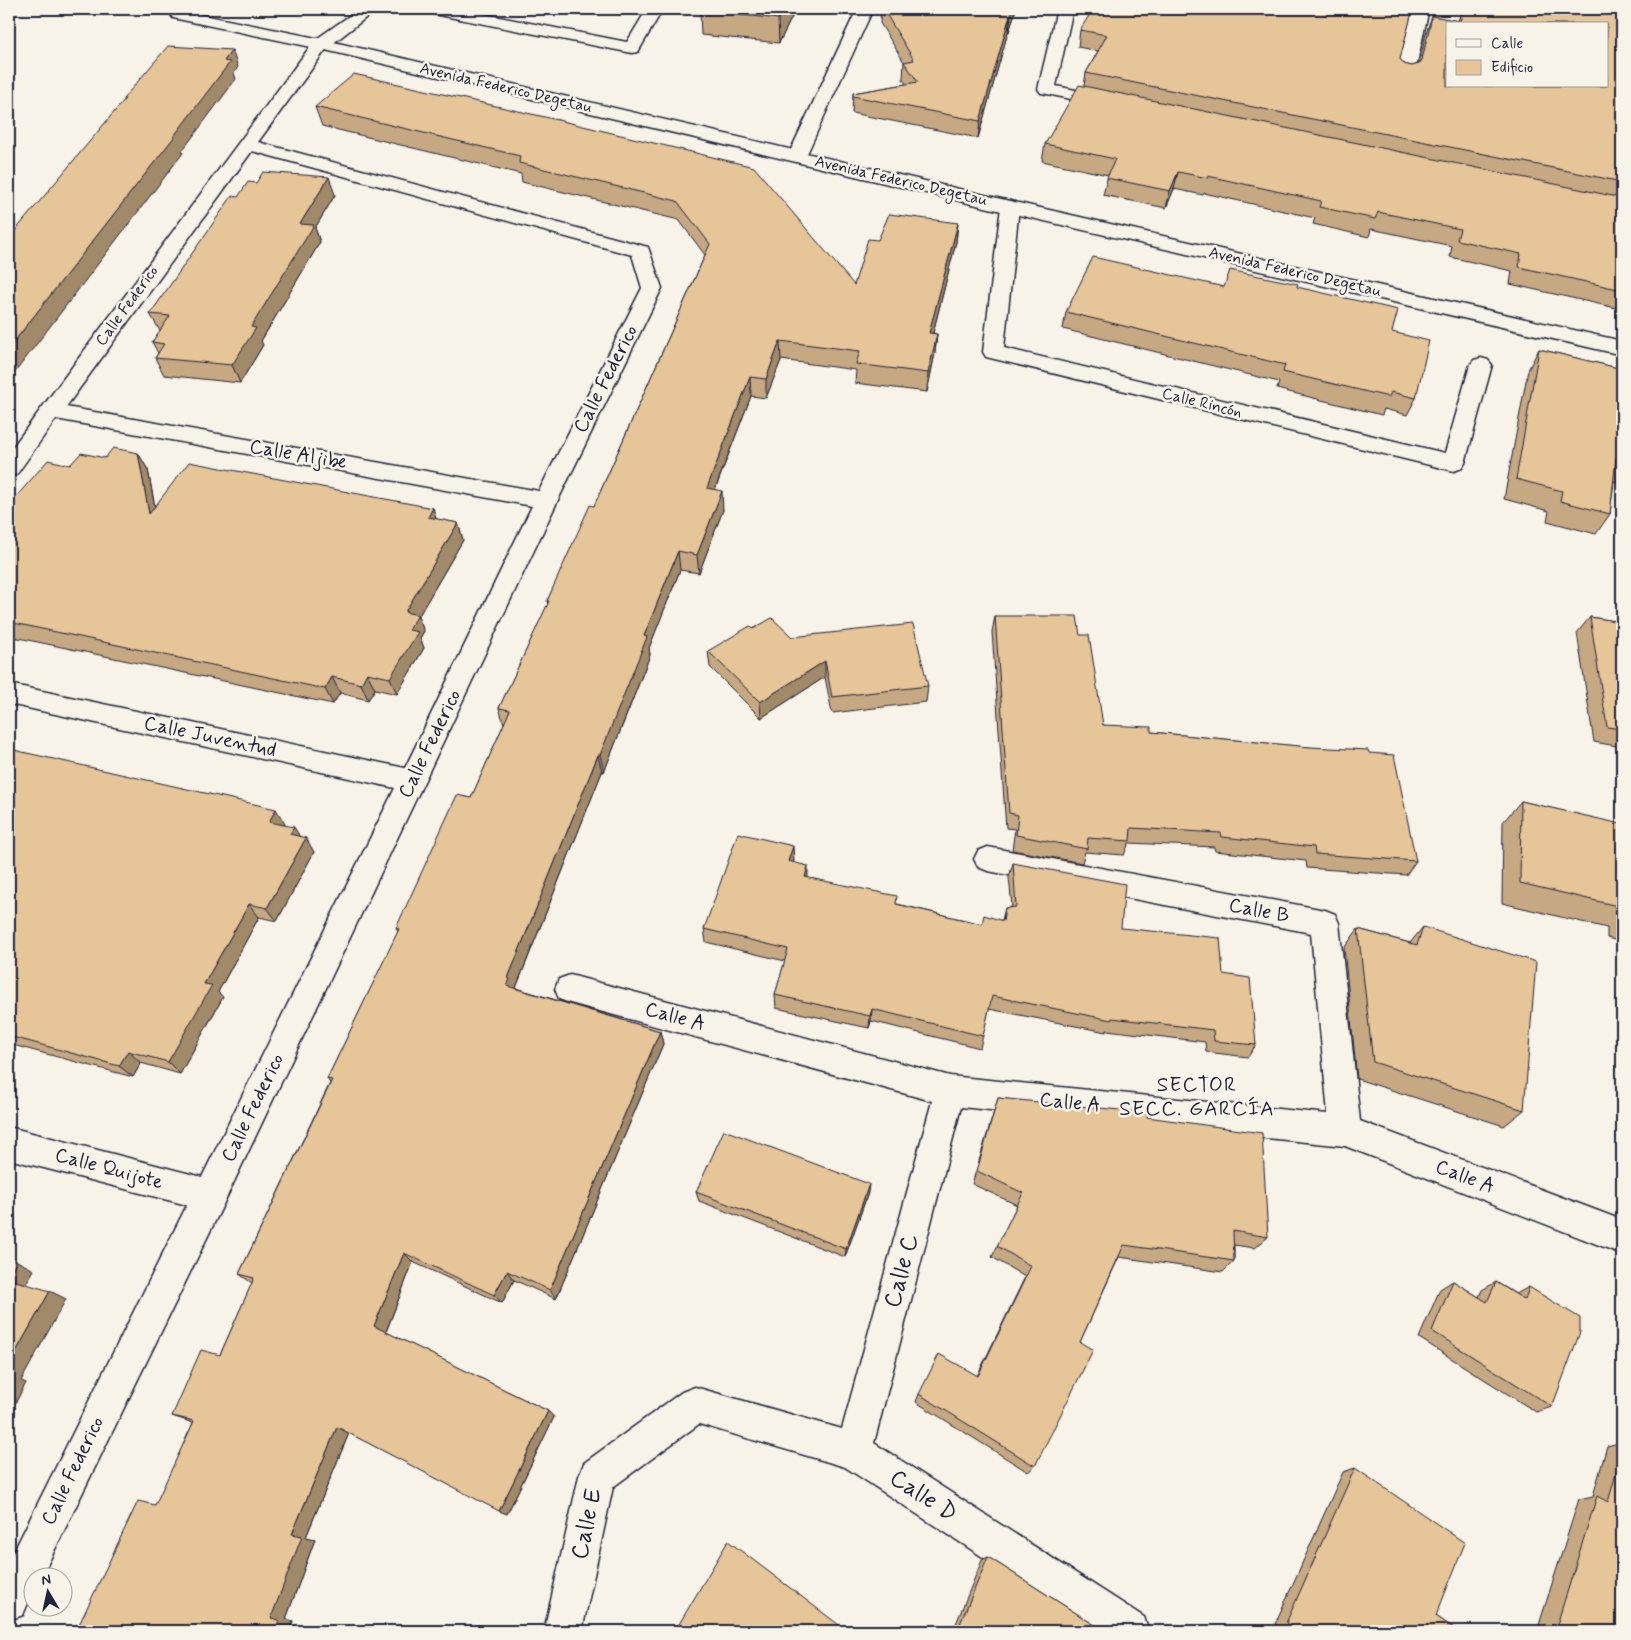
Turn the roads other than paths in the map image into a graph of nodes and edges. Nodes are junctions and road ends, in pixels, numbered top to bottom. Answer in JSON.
{"nodes":[{"id":1,"x":369,"y":9,"type":"edge"},
{"id":2,"x":434,"y":9,"type":"edge"},
{"id":3,"x":655,"y":9,"type":"edge"},
{"id":4,"x":865,"y":9,"type":"edge"},
{"id":5,"x":1065,"y":9,"type":"edge"},
{"id":6,"x":1415,"y":12,"type":"edge"},
{"id":7,"x":179,"y":15,"type":"dead end"},
{"id":8,"x":321,"y":44,"type":"junction"},
{"id":9,"x":1405,"y":76,"type":"edge"},
{"id":10,"x":1125,"y":106,"type":"edge"},
{"id":11,"x":246,"y":144,"type":"junction"},
{"id":12,"x":797,"y":156,"type":"junction"},
{"id":13,"x":1010,"y":207,"type":"junction"},
{"id":14,"x":1622,"y":348,"type":"edge"},
{"id":15,"x":1482,"y":365,"type":"dead end"},
{"id":16,"x":50,"y":410,"type":"junction"},
{"id":17,"x":9,"y":468,"type":"edge"},
{"id":18,"x":546,"y":500,"type":"junction"},
{"id":19,"x":9,"y":694,"type":"edge"},
{"id":20,"x":412,"y":781,"type":"junction"},
{"id":21,"x":988,"y":859,"type":"dead end"},
{"id":22,"x":570,"y":989,"type":"dead end"},
{"id":23,"x":950,"y":1090,"type":"junction"},
{"id":24,"x":1345,"y":1131,"type":"junction"},
{"id":25,"x":9,"y":1143,"type":"edge"},
{"id":26,"x":210,"y":1195,"type":"junction"},
{"id":27,"x":1622,"y":1237,"type":"edge"},
{"id":28,"x":695,"y":1405,"type":"joint"},
{"id":29,"x":854,"y":1451,"type":"junction"},
{"id":30,"x":9,"y":1601,"type":"edge"},
{"id":31,"x":563,"y":1631,"type":"edge"},
{"id":32,"x":1130,"y":1631,"type":"edge"}],
"edges":[{"from":1,"to":8,"type":"street","name":"Calle Federico"},
{"from":2,"to":3,"type":"street"},
{"from":4,"to":12,"type":"street"},
{"from":5,"to":10,"type":"street"},
{"from":6,"to":9,"type":"street"},
{"from":7,"to":8,"type":"street","name":"Avenida Federico Degetau"},
{"from":8,"to":11,"type":"street","name":"Calle Federico"},
{"from":8,"to":12,"type":"street","name":"Avenida Federico Degetau"},
{"from":11,"to":16,"type":"street","name":"Calle Federico"},
{"from":11,"to":18,"type":"street","name":"Calle Federico"},
{"from":12,"to":13,"type":"street","name":"Avenida Federico Degetau"},
{"from":13,"to":14,"type":"street","name":"Avenida Federico Degetau"},
{"from":13,"to":15,"type":"street","name":"Calle Rincón"},
{"from":16,"to":17,"type":"street","name":"Calle Federico"},
{"from":16,"to":18,"type":"street","name":"Calle Aljibe"},
{"from":18,"to":20,"type":"street","name":"Calle Federico"},
{"from":19,"to":20,"type":"street","name":"Calle Juventud"},
{"from":20,"to":26,"type":"street","name":"Calle Federico"},
{"from":21,"to":24,"type":"street","name":"Calle B"},
{"from":22,"to":23,"type":"street","name":"Calle A"},
{"from":23,"to":24,"type":"street","name":"Calle A"},
{"from":23,"to":29,"type":"street","name":"Calle C"},
{"from":24,"to":27,"type":"street","name":"Calle A"},
{"from":25,"to":26,"type":"street","name":"Calle Quijote"},
{"from":26,"to":30,"type":"street","name":"Calle Federico"},
{"from":28,"to":29,"type":"street","name":"Calle D"},
{"from":28,"to":31,"type":"street","name":"Calle E"},
{"from":29,"to":32,"type":"street","name":"Calle D"}]}
